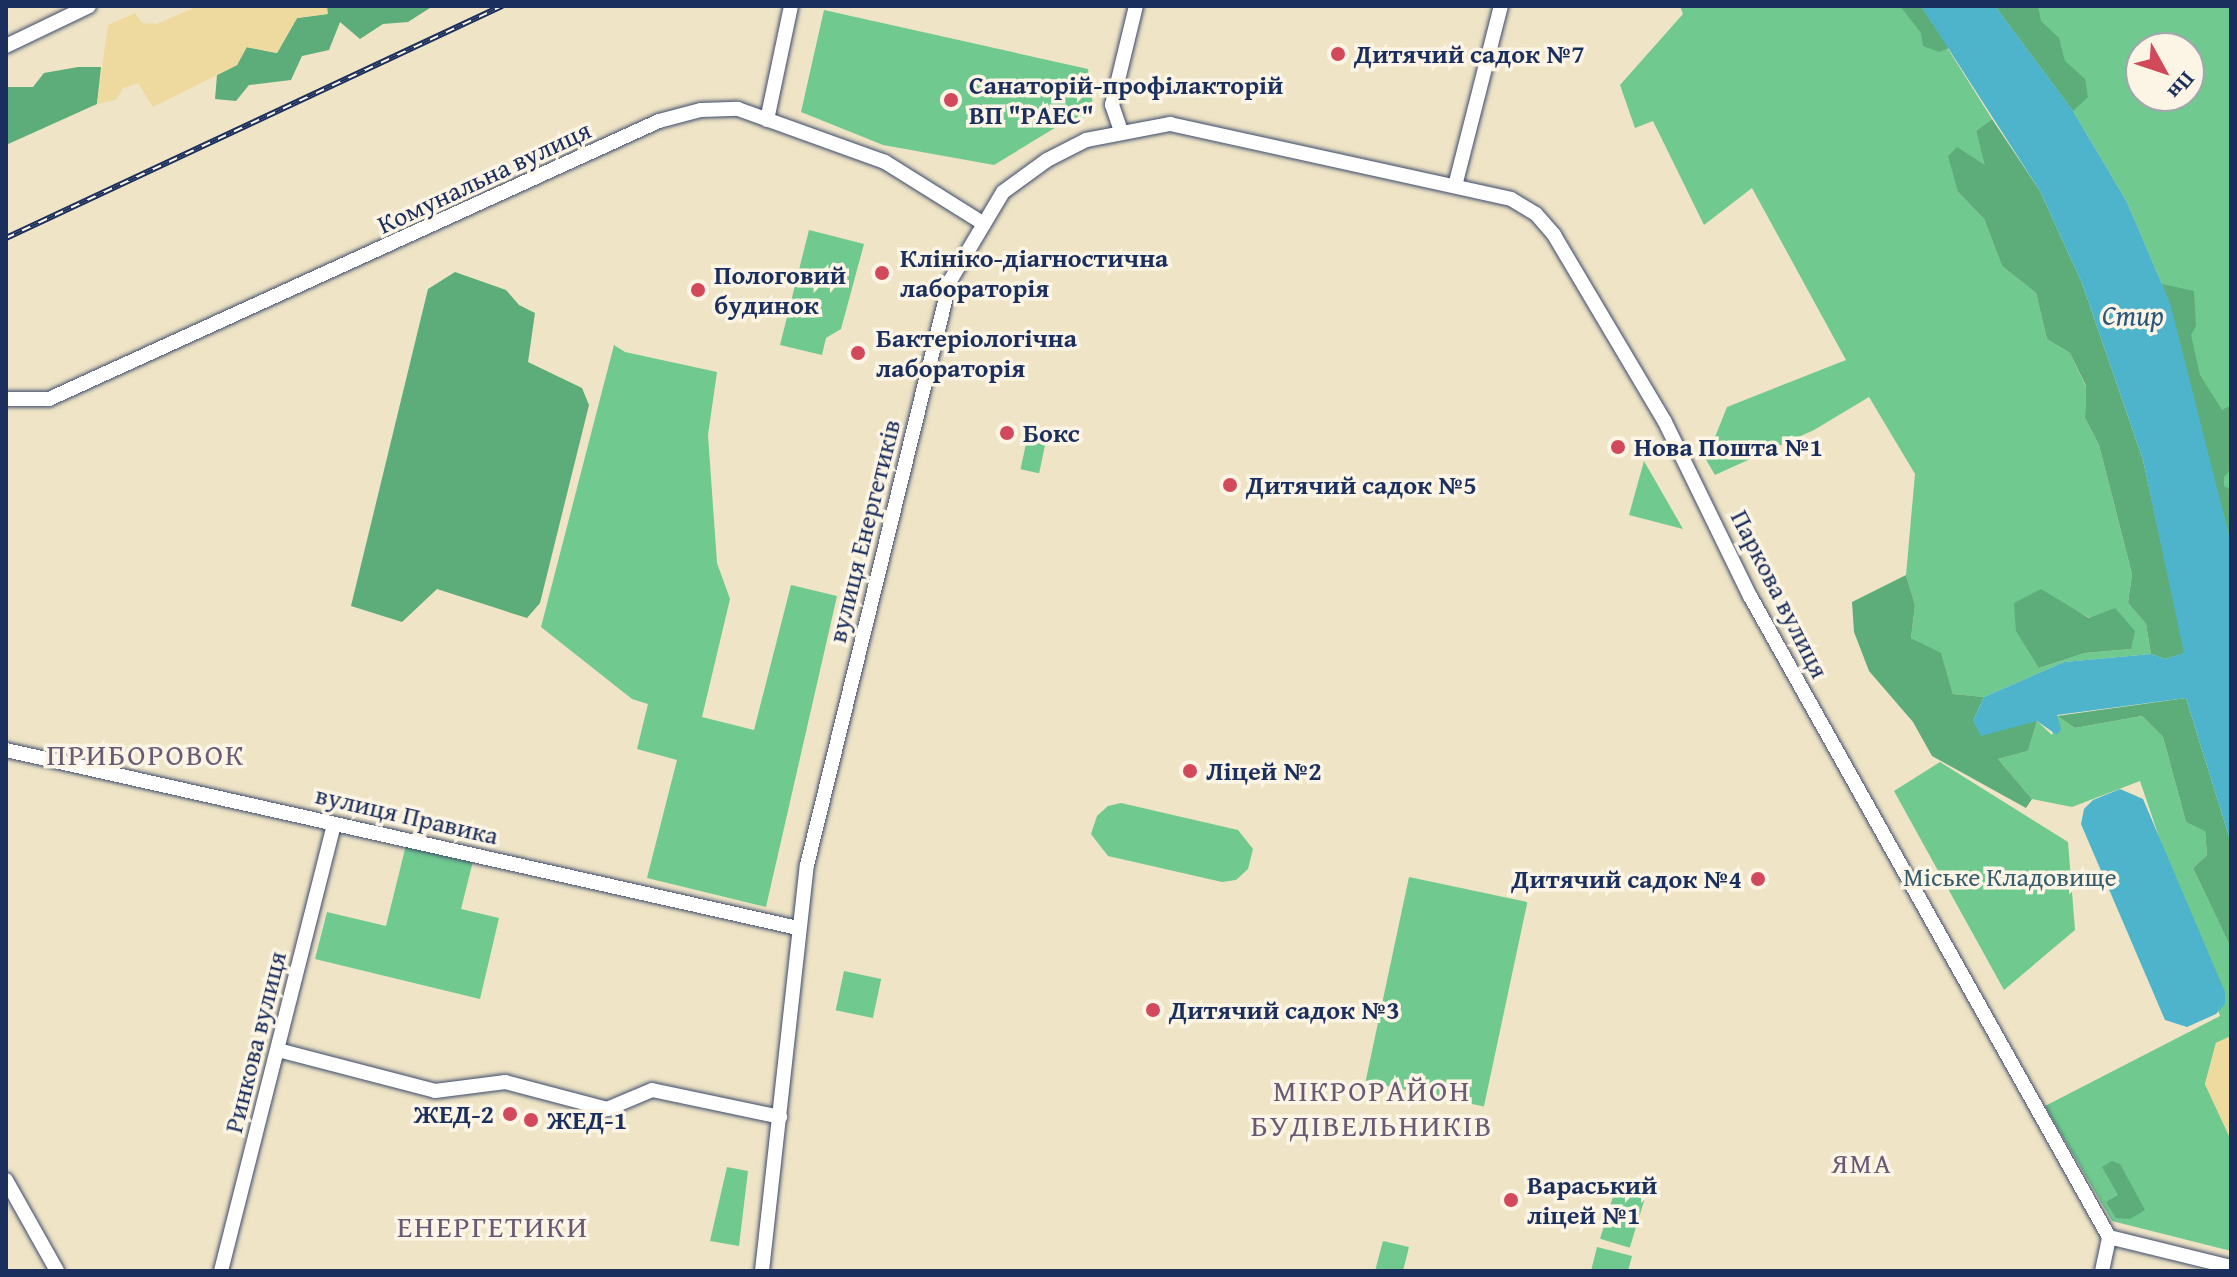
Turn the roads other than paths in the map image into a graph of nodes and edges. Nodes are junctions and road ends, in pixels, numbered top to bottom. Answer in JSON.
{"nodes":[{"id":1,"x":89,"y":6,"type":"edge"},
{"id":2,"x":791,"y":6,"type":"edge"},
{"id":3,"x":1136,"y":6,"type":"edge"},
{"id":4,"x":1501,"y":6,"type":"edge"},
{"id":5,"x":6,"y":46,"type":"edge"},
{"id":6,"x":767,"y":120,"type":"junction"},
{"id":7,"x":1121,"y":131,"type":"junction"},
{"id":8,"x":1455,"y":186,"type":"junction"},
{"id":9,"x":981,"y":222,"type":"junction"},
{"id":10,"x":6,"y":399,"type":"edge"},
{"id":11,"x":6,"y":750,"type":"edge"},
{"id":12,"x":334,"y":824,"type":"junction"},
{"id":13,"x":798,"y":928,"type":"junction"},
{"id":14,"x":278,"y":1050,"type":"junction"},
{"id":15,"x":780,"y":1117,"type":"junction"},
{"id":16,"x":6,"y":1180,"type":"edge"},
{"id":17,"x":2109,"y":1237,"type":"junction"},
{"id":18,"x":2231,"y":1267,"type":"edge"},
{"id":19,"x":57,"y":1271,"type":"edge"},
{"id":20,"x":221,"y":1271,"type":"edge"},
{"id":21,"x":762,"y":1271,"type":"edge"},
{"id":22,"x":2102,"y":1271,"type":"edge"}],
"edges":[{"from":1,"to":5,"type":"street"},
{"from":2,"to":6,"type":"street"},
{"from":3,"to":7,"type":"street"},
{"from":4,"to":8,"type":"street"},
{"from":6,"to":9,"type":"street","name":"Комунальна вулиця"},
{"from":6,"to":10,"type":"street","name":"Комунальна вулиця"},
{"from":7,"to":8,"type":"street","name":"вулиця Енергетиків"},
{"from":7,"to":9,"type":"street","name":"вулиця Енергетиків"},
{"from":8,"to":17,"type":"street","name":"Паркова вулиця"},
{"from":9,"to":13,"type":"street","name":"вулиця Енергетиків"},
{"from":11,"to":12,"type":"street","name":"вулиця Правика"},
{"from":12,"to":13,"type":"street","name":"вулиця Правика"},
{"from":12,"to":14,"type":"street","name":"Ринкова вулиця"},
{"from":13,"to":15,"type":"street","name":"вулиця Енергетиків"},
{"from":14,"to":15,"type":"street"},
{"from":14,"to":20,"type":"street","name":"Ринкова вулиця"},
{"from":15,"to":21,"type":"street","name":"вулиця Енергетиків"},
{"from":16,"to":19,"type":"street"},
{"from":17,"to":18,"type":"street"},
{"from":17,"to":22,"type":"street"}]}
